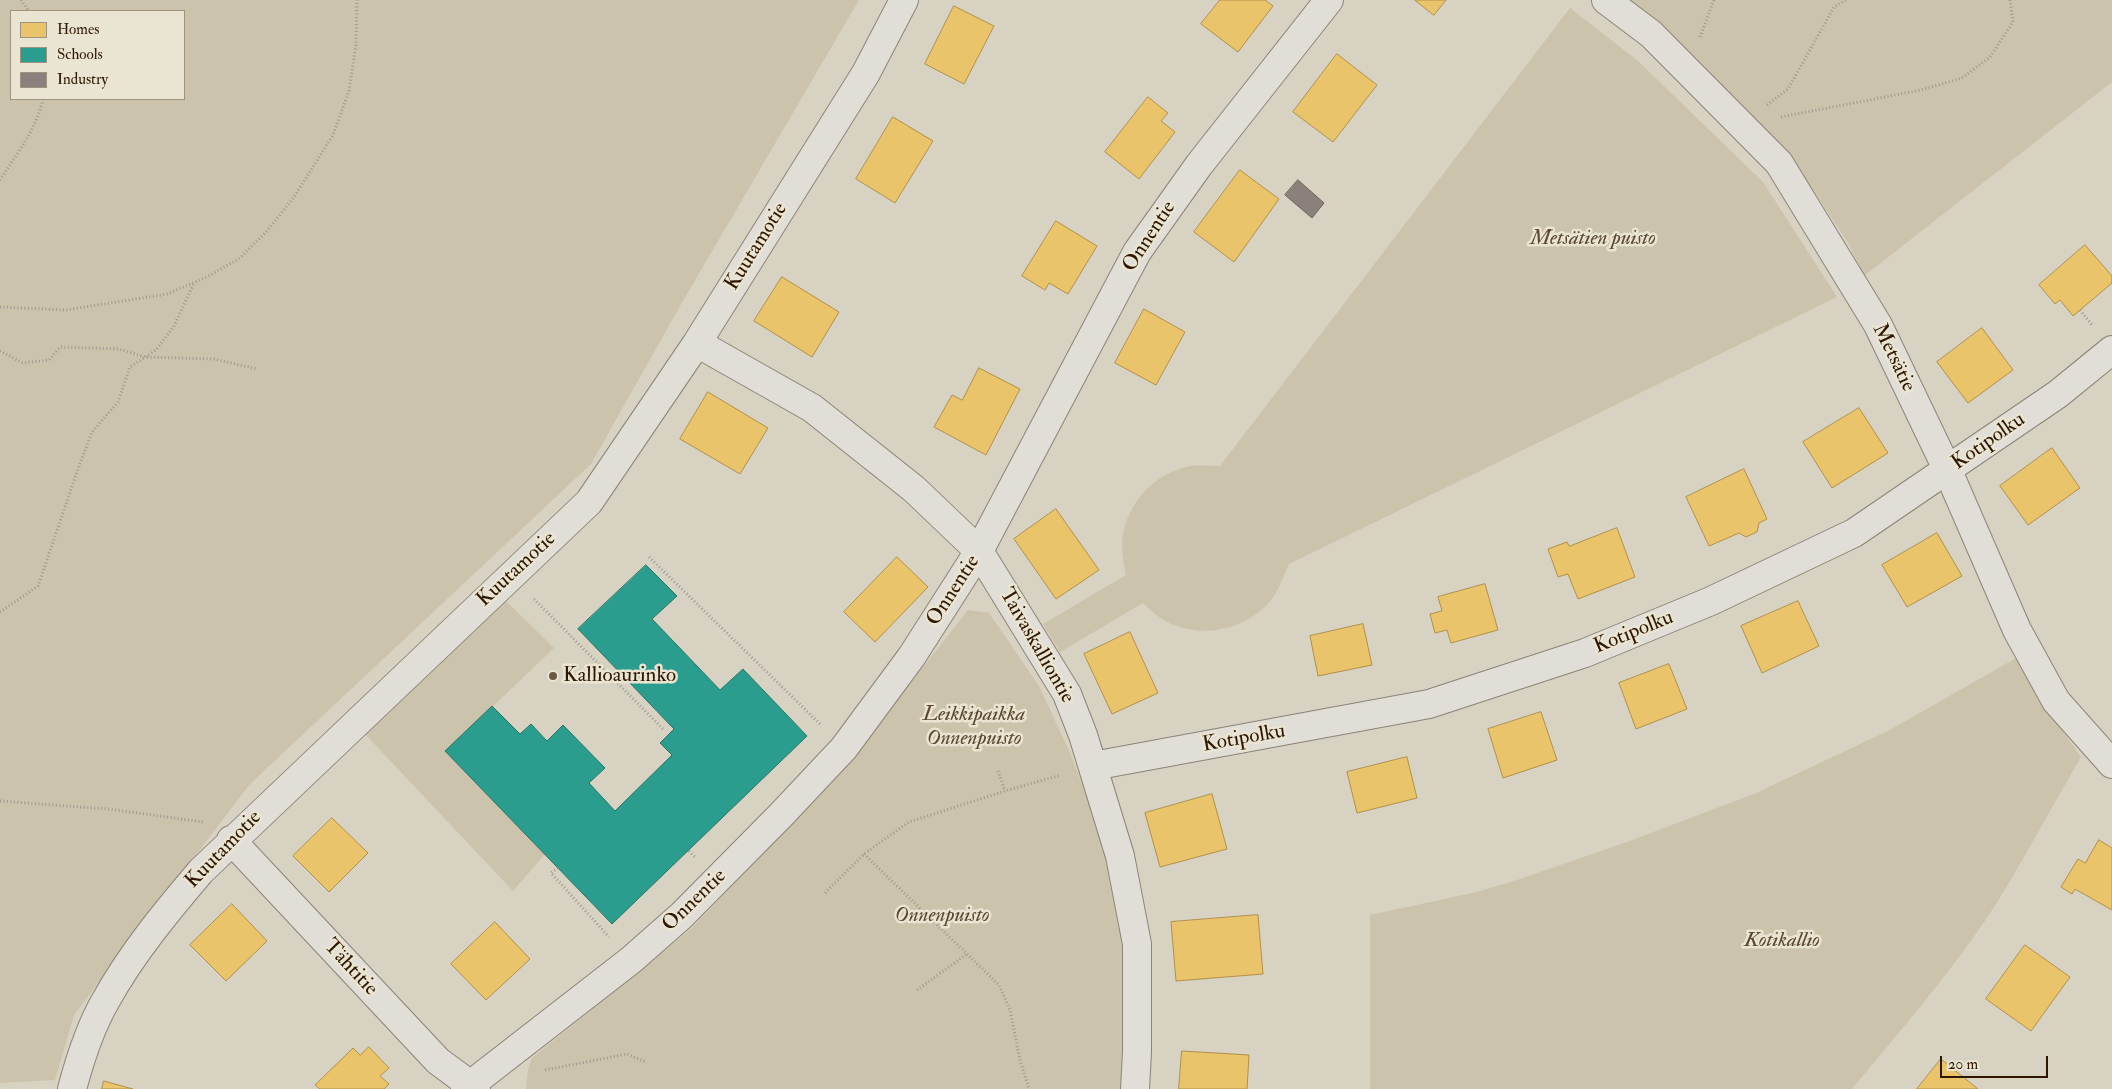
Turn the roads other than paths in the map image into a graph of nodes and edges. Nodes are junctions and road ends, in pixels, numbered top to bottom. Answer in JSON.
{"nodes":[{"id":1,"x":904,"y":0,"type":"edge"},
{"id":2,"x":1329,"y":0,"type":"edge"},
{"id":3,"x":1606,"y":0,"type":"edge"},
{"id":4,"x":697,"y":343,"type":"junction"},
{"id":5,"x":2112,"y":350,"type":"edge"},
{"id":6,"x":1948,"y":471,"type":"junction"},
{"id":7,"x":979,"y":551,"type":"junction"},
{"id":8,"x":2112,"y":764,"type":"edge"},
{"id":9,"x":1093,"y":766,"type":"junction"},
{"id":10,"x":230,"y":840,"type":"junction"},
{"id":11,"x":470,"y":1088,"type":"edge"},
{"id":12,"x":72,"y":1089,"type":"edge"},
{"id":13,"x":1134,"y":1089,"type":"edge"}],
"edges":[{"from":1,"to":4,"type":"street","name":"Kuutamotie"},
{"from":2,"to":7,"type":"street","name":"Onnentie"},
{"from":3,"to":6,"type":"street","name":"Metsätie"},
{"from":4,"to":7,"type":"street","name":"Taivaskalliontie"},
{"from":4,"to":10,"type":"street","name":"Kuutamotie"},
{"from":5,"to":6,"type":"street","name":"Kotipolku"},
{"from":6,"to":8,"type":"street","name":"Metsätie"},
{"from":6,"to":9,"type":"street","name":"Kotipolku"},
{"from":7,"to":9,"type":"street","name":"Taivaskalliontie"},
{"from":7,"to":11,"type":"street","name":"Onnentie"},
{"from":9,"to":13,"type":"street","name":"Taivaskalliontie"},
{"from":10,"to":11,"type":"street","name":"Tähtitie"},
{"from":10,"to":12,"type":"street","name":"Kuutamotie"}]}
